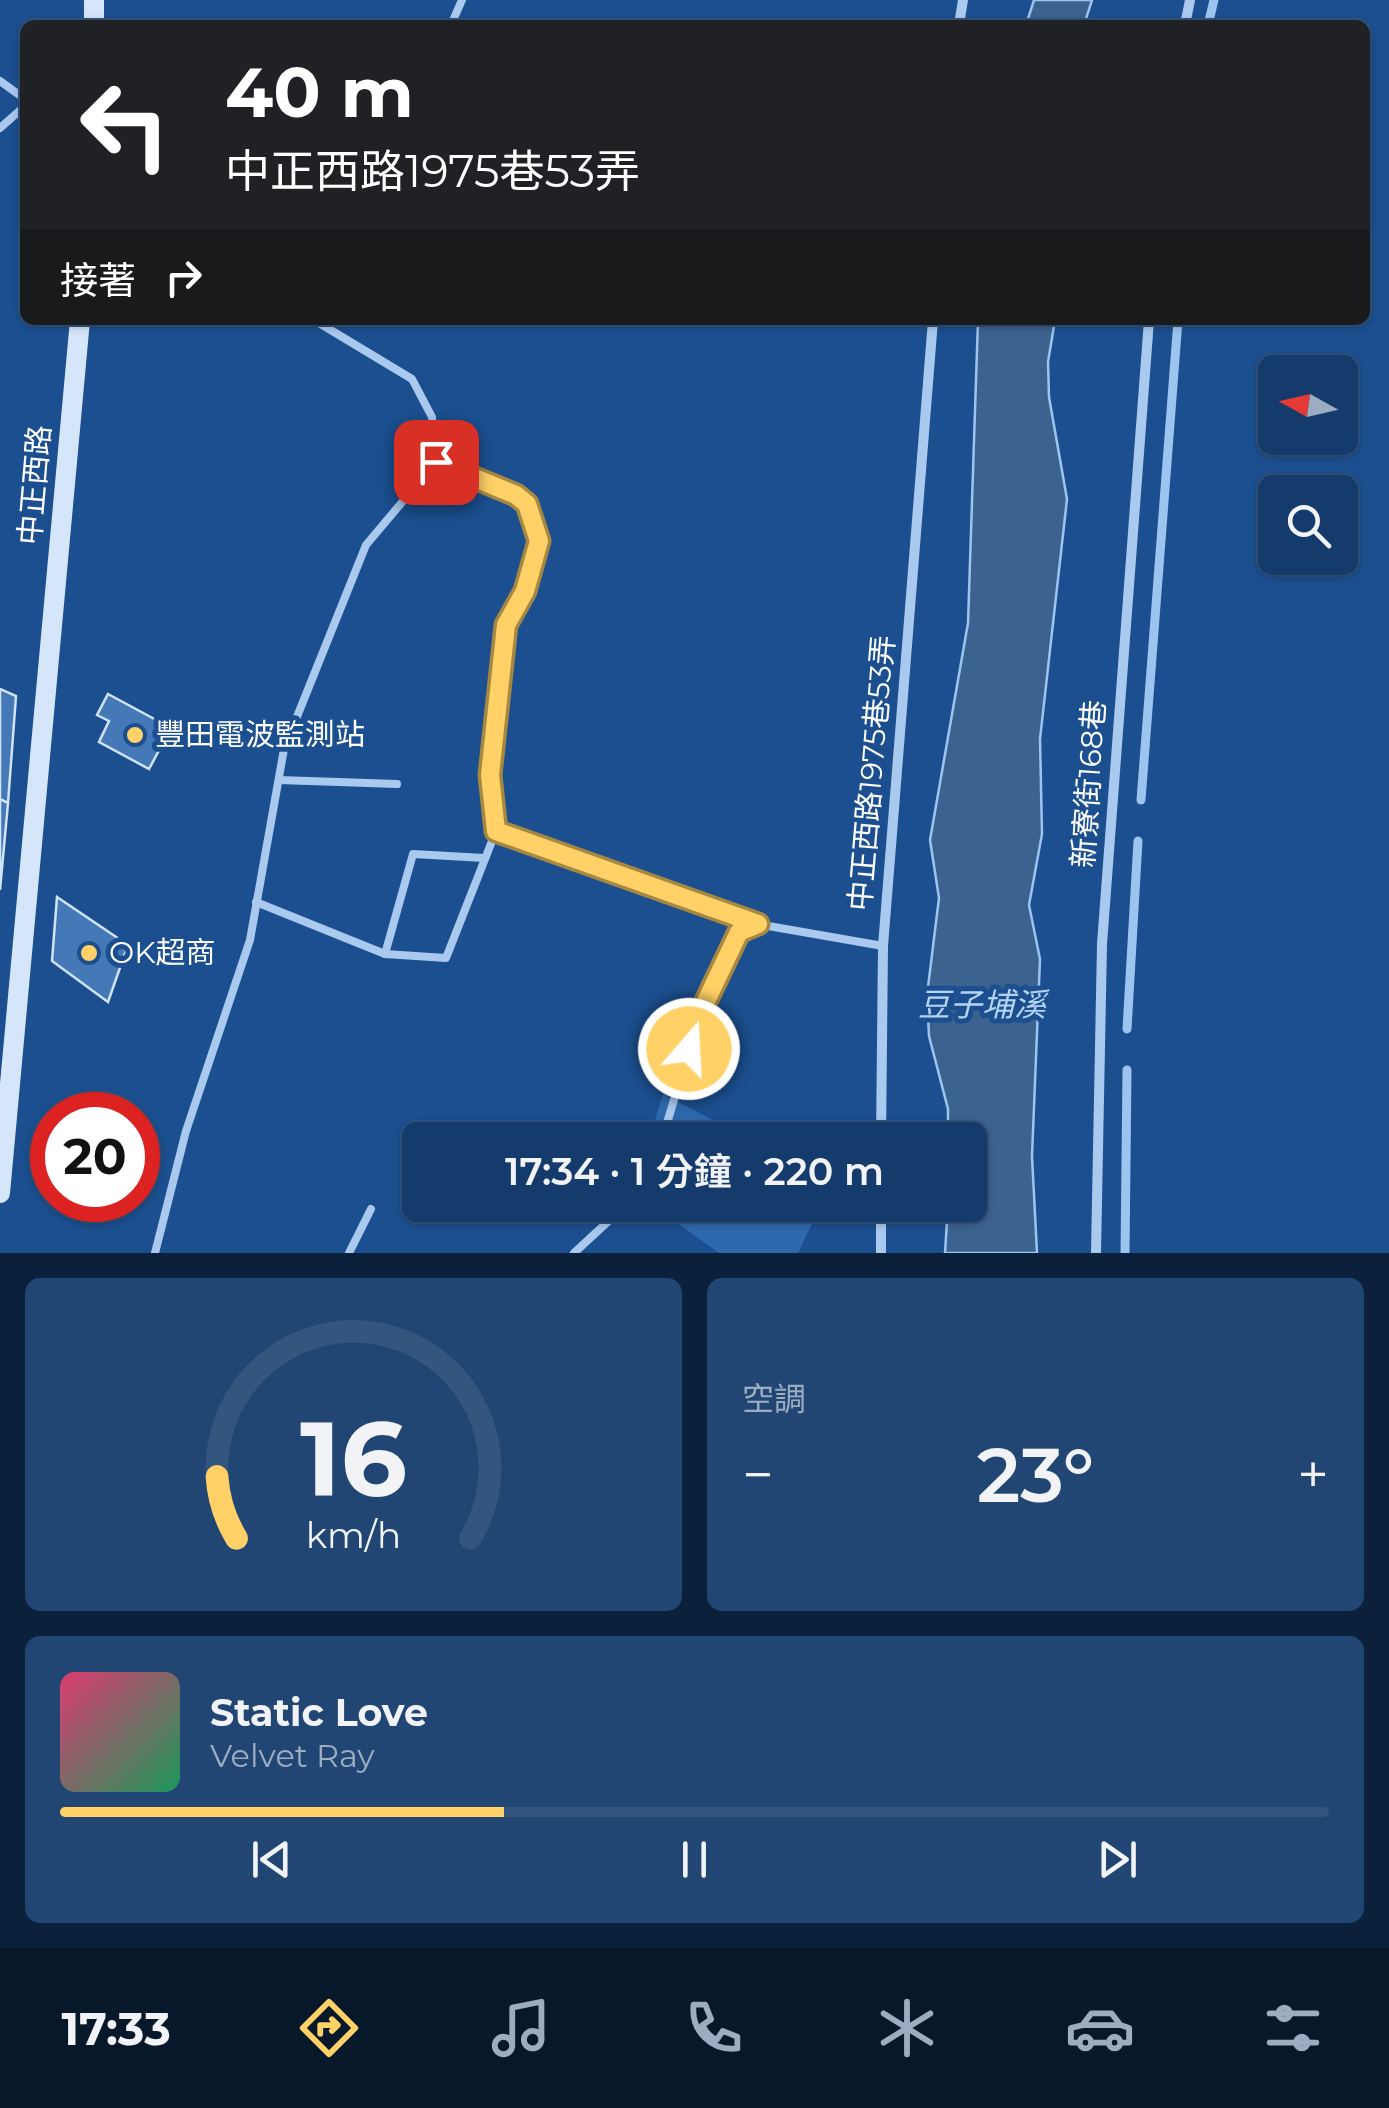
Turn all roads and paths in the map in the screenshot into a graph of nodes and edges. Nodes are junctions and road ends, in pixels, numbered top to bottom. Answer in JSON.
{"nodes":[{"id":1,"x":0,"y":81,"type":"edge"},
{"id":2,"x":20,"y":98,"type":"edge"},
{"id":3,"x":20,"y":107,"type":"edge"},
{"id":4,"x":0,"y":128,"type":"edge"},
{"id":5,"x":80,"y":325,"type":"edge"},
{"id":6,"x":326,"y":325,"type":"edge"},
{"id":7,"x":933,"y":325,"type":"edge"},
{"id":8,"x":1149,"y":325,"type":"edge"},
{"id":9,"x":436,"y":462,"type":"junction"},
{"id":10,"x":278,"y":780,"type":"junction"},
{"id":11,"x":397,"y":784,"type":"dead end"},
{"id":12,"x":496,"y":831,"type":"junction"},
{"id":13,"x":484,"y":858,"type":"junction"},
{"id":14,"x":256,"y":902,"type":"junction"},
{"id":15,"x":758,"y":924,"type":"junction"},
{"id":16,"x":883,"y":946,"type":"junction"},
{"id":17,"x":385,"y":954,"type":"junction"},
{"id":18,"x":667,"y":1122,"type":"edge"},
{"id":19,"x":882,"y":1122,"type":"edge"},
{"id":20,"x":0,"y":1193,"type":"edge"},
{"id":21,"x":371,"y":1209,"type":"dead end"},
{"id":22,"x":608,"y":1222,"type":"edge"},
{"id":23,"x":881,"y":1222,"type":"edge"},
{"id":24,"x":155,"y":1253,"type":"edge"},
{"id":25,"x":349,"y":1253,"type":"edge"},
{"id":26,"x":574,"y":1253,"type":"edge"},
{"id":27,"x":880,"y":1253,"type":"edge"},
{"id":28,"x":1096,"y":1253,"type":"edge"}],
"edges":[{"from":1,"to":2,"type":"lane"},
{"from":3,"to":4,"type":"lane"},
{"from":5,"to":20,"type":"main road","name":"中正西路"},
{"from":6,"to":9,"type":"lane"},
{"from":7,"to":16,"type":"street","name":"中正西路1975巷53弄"},
{"from":8,"to":28,"type":"street","name":"新寮街168巷"},
{"from":9,"to":10,"type":"lane"},
{"from":9,"to":12,"type":"lane"},
{"from":10,"to":11,"type":"lane"},
{"from":10,"to":14,"type":"lane"},
{"from":12,"to":13,"type":"lane"},
{"from":12,"to":15,"type":"lane","name":"中正西路1975巷53弄"},
{"from":13,"to":17,"type":"lane"},
{"from":13,"to":17,"type":"lane"},
{"from":14,"to":17,"type":"lane"},
{"from":14,"to":24,"type":"lane"},
{"from":15,"to":16,"type":"lane","name":"中正西路1975巷53弄"},
{"from":15,"to":18,"type":"lane"},
{"from":16,"to":19,"type":"street"},
{"from":21,"to":25,"type":"lane"},
{"from":22,"to":26,"type":"lane"},
{"from":23,"to":27,"type":"street"}]}
